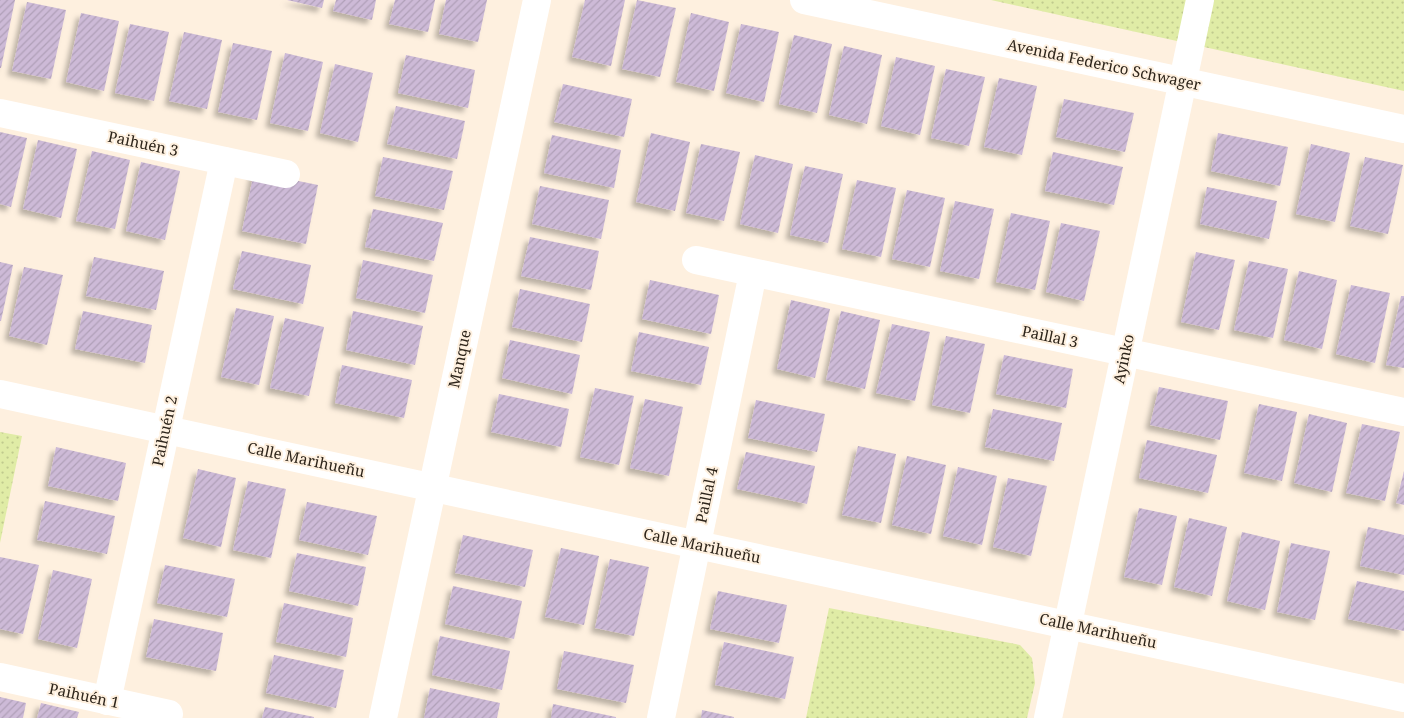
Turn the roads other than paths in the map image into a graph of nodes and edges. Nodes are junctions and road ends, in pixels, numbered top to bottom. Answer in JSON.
{"nodes":[{"id":1,"x":537,"y":0,"type":"edge"},
{"id":2,"x":804,"y":0,"type":"edge"},
{"id":3,"x":1200,"y":0,"type":"edge"},
{"id":4,"x":1183,"y":82,"type":"junction"},
{"id":5,"x":0,"y":113,"type":"edge"},
{"id":6,"x":1404,"y":129,"type":"edge"},
{"id":7,"x":224,"y":161,"type":"junction"},
{"id":8,"x":286,"y":174,"type":"dead end"},
{"id":9,"x":696,"y":260,"type":"dead end"},
{"id":10,"x":753,"y":273,"type":"junction"},
{"id":11,"x":1125,"y":353,"type":"junction"},
{"id":12,"x":0,"y":394,"type":"edge"},
{"id":13,"x":1404,"y":412,"type":"edge"},
{"id":14,"x":165,"y":430,"type":"junction"},
{"id":15,"x":432,"y":487,"type":"junction"},
{"id":16,"x":697,"y":545,"type":"junction"},
{"id":17,"x":1067,"y":625,"type":"junction"},
{"id":18,"x":0,"y":678,"type":"edge"},
{"id":19,"x":1404,"y":698,"type":"edge"},
{"id":20,"x":106,"y":701,"type":"junction"},
{"id":21,"x":168,"y":714,"type":"dead end"},
{"id":22,"x":383,"y":718,"type":"edge"},
{"id":23,"x":660,"y":718,"type":"edge"},
{"id":24,"x":1048,"y":718,"type":"edge"}],
"edges":[{"from":1,"to":15,"type":"street","name":"Manque"},
{"from":2,"to":4,"type":"street","name":"Avenida Federico Schwager"},
{"from":3,"to":4,"type":"street","name":"Ayinko"},
{"from":4,"to":6,"type":"street","name":"Avenida Federico Schwager"},
{"from":4,"to":11,"type":"street","name":"Ayinko"},
{"from":5,"to":7,"type":"street","name":"Paihuén 3"},
{"from":7,"to":8,"type":"street","name":"Paihuén 3"},
{"from":7,"to":14,"type":"street","name":"Paihuén 2"},
{"from":9,"to":10,"type":"street","name":"Paillal 3"},
{"from":10,"to":11,"type":"street","name":"Paillal 3"},
{"from":10,"to":16,"type":"street","name":"Paillal 4"},
{"from":11,"to":13,"type":"street","name":"Paillal 3"},
{"from":11,"to":17,"type":"street","name":"Ayinko"},
{"from":12,"to":14,"type":"street","name":"Calle Marihueñu"},
{"from":14,"to":15,"type":"street","name":"Calle Marihueñu"},
{"from":14,"to":20,"type":"street","name":"Paihuén 2"},
{"from":15,"to":16,"type":"street","name":"Calle Marihueñu"},
{"from":15,"to":22,"type":"street","name":"Manque"},
{"from":16,"to":17,"type":"street","name":"Calle Marihueñu"},
{"from":16,"to":23,"type":"street","name":"Paillal 4"},
{"from":17,"to":19,"type":"street","name":"Calle Marihueñu"},
{"from":17,"to":24,"type":"street","name":"Ayinko"},
{"from":18,"to":20,"type":"street","name":"Paihuén 1"},
{"from":20,"to":21,"type":"street","name":"Paihuén 1"}]}
